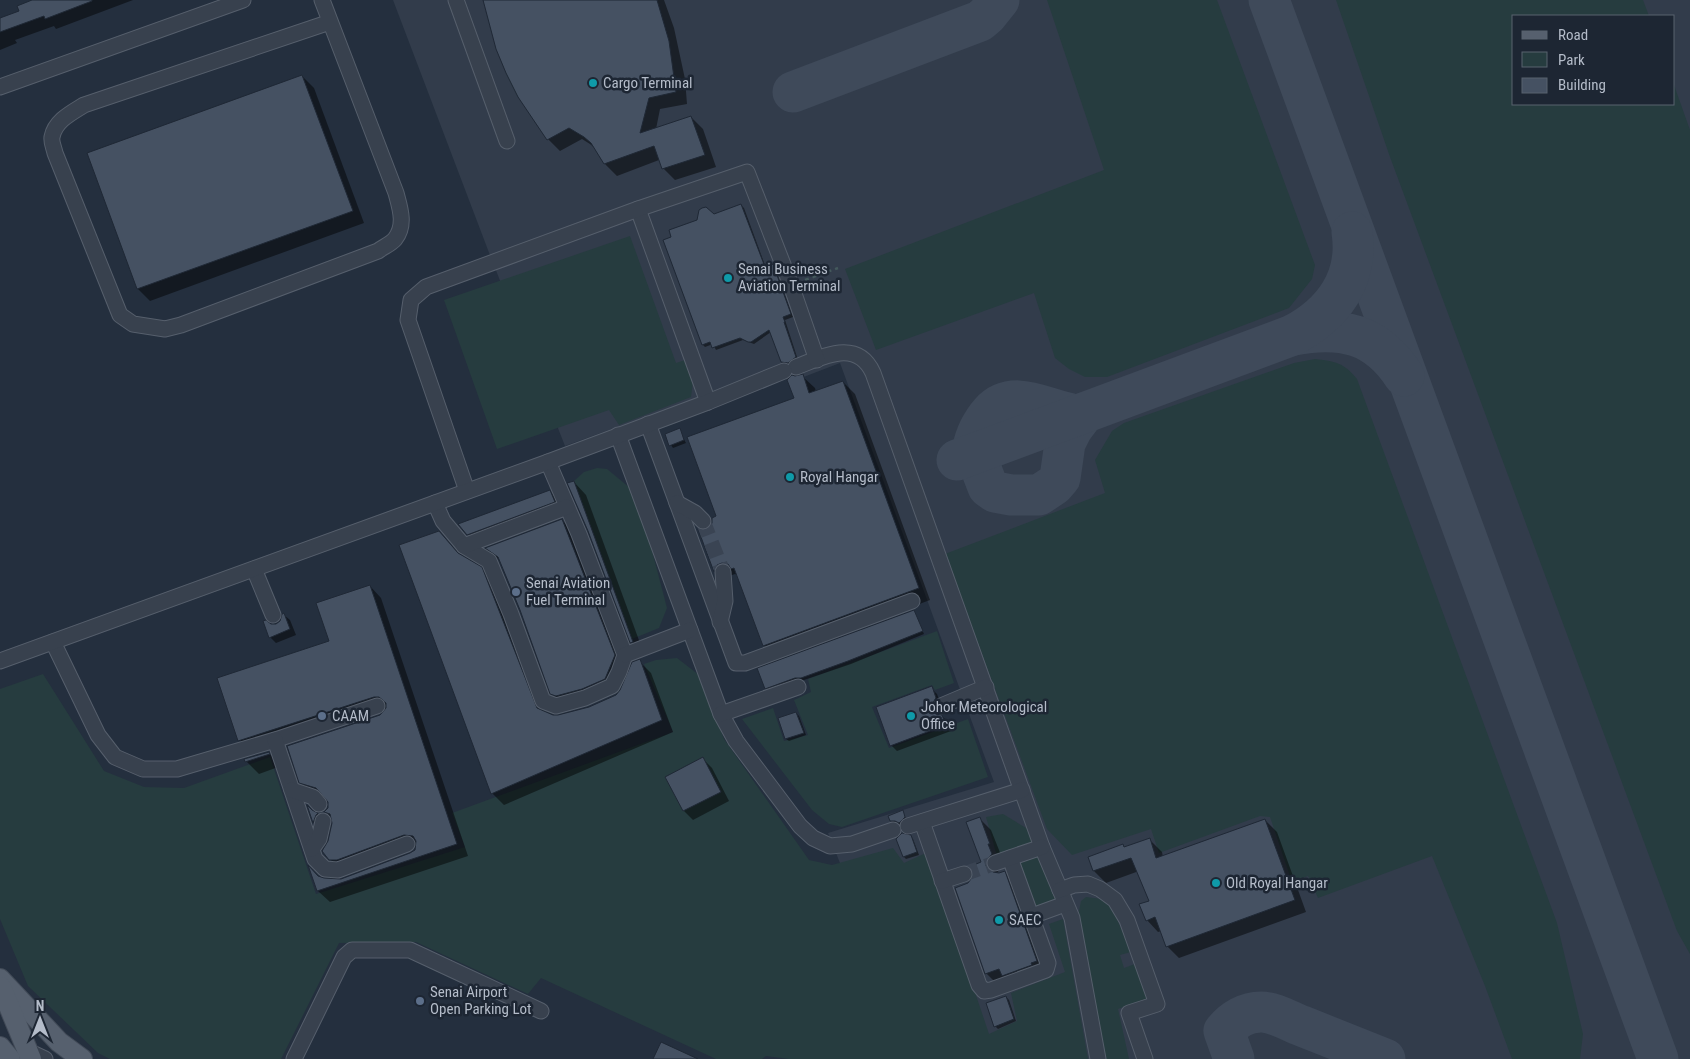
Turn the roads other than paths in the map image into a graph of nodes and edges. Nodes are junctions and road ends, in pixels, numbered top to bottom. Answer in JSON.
{"nodes":[{"id":1,"x":243,"y":0,"type":"edge"},
{"id":2,"x":322,"y":0,"type":"edge"},
{"id":3,"x":456,"y":0,"type":"edge"},
{"id":4,"x":330,"y":22,"type":"junction"},
{"id":5,"x":0,"y":87,"type":"edge"},
{"id":6,"x":507,"y":140,"type":"dead end"},
{"id":7,"x":638,"y":209,"type":"junction"},
{"id":8,"x":817,"y":360,"type":"junction"},
{"id":9,"x":708,"y":402,"type":"junction"},
{"id":10,"x":648,"y":424,"type":"junction"},
{"id":11,"x":618,"y":435,"type":"junction"},
{"id":12,"x":548,"y":462,"type":"junction"},
{"id":13,"x":467,"y":491,"type":"junction"},
{"id":14,"x":435,"y":503,"type":"junction"},
{"id":15,"x":676,"y":503,"type":"junction"},
{"id":16,"x":567,"y":507,"type":"junction"},
{"id":17,"x":703,"y":521,"type":"tunnel mouth"},
{"id":18,"x":464,"y":546,"type":"junction"},
{"id":19,"x":254,"y":569,"type":"junction"},
{"id":20,"x":722,"y":572,"type":"tunnel mouth"},
{"id":21,"x":912,"y":601,"type":"dead end"},
{"id":22,"x":273,"y":615,"type":"dead end"},
{"id":23,"x":720,"y":623,"type":"junction"},
{"id":24,"x":690,"y":630,"type":"junction"},
{"id":25,"x":53,"y":642,"type":"junction"},
{"id":26,"x":625,"y":655,"type":"junction"},
{"id":27,"x":0,"y":661,"type":"edge"},
{"id":28,"x":986,"y":686,"type":"junction"},
{"id":29,"x":798,"y":687,"type":"dead end"},
{"id":30,"x":377,"y":706,"type":"dead end"},
{"id":31,"x":941,"y":706,"type":"dead end"},
{"id":32,"x":721,"y":714,"type":"junction"},
{"id":33,"x":275,"y":740,"type":"junction"},
{"id":34,"x":292,"y":790,"type":"junction"},
{"id":35,"x":1022,"y":790,"type":"junction"},
{"id":36,"x":319,"y":804,"type":"dead end"},
{"id":37,"x":324,"y":820,"type":"dead end"},
{"id":38,"x":893,"y":830,"type":"dead end"},
{"id":39,"x":407,"y":844,"type":"dead end"},
{"id":40,"x":1042,"y":847,"type":"junction"},
{"id":41,"x":312,"y":849,"type":"junction"},
{"id":42,"x":1010,"y":858,"type":"junction"},
{"id":43,"x":995,"y":863,"type":"tunnel mouth"},
{"id":44,"x":964,"y":874,"type":"tunnel mouth"},
{"id":45,"x":942,"y":881,"type":"junction"},
{"id":46,"x":1060,"y":890,"type":"junction"},
{"id":47,"x":1065,"y":904,"type":"junction"},
{"id":48,"x":1032,"y":916,"type":"junction"},
{"id":49,"x":0,"y":979,"type":"edge"},
{"id":50,"x":0,"y":985,"type":"edge"},
{"id":51,"x":541,"y":1011,"type":"dead end"},
{"id":52,"x":0,"y":1047,"type":"edge"},
{"id":53,"x":28,"y":1057,"type":"edge"},
{"id":54,"x":82,"y":1059,"type":"edge"},
{"id":55,"x":294,"y":1059,"type":"edge"},
{"id":56,"x":1098,"y":1059,"type":"edge"},
{"id":57,"x":1145,"y":1059,"type":"edge"}],
"edges":[{"from":1,"to":5,"type":"lane"},
{"from":2,"to":4,"type":"lane"},
{"from":3,"to":6,"type":"lane"},
{"from":4,"to":4,"type":"lane"},
{"from":7,"to":8,"type":"lane"},
{"from":7,"to":9,"type":"lane"},
{"from":7,"to":13,"type":"lane"},
{"from":8,"to":9,"type":"lane"},
{"from":8,"to":28,"type":"lane"},
{"from":9,"to":10,"type":"lane"},
{"from":10,"to":11,"type":"lane"},
{"from":10,"to":15,"type":"lane"},
{"from":11,"to":12,"type":"lane"},
{"from":11,"to":24,"type":"lane"},
{"from":12,"to":13,"type":"lane"},
{"from":12,"to":16,"type":"lane"},
{"from":13,"to":14,"type":"lane"},
{"from":14,"to":18,"type":"lane"},
{"from":14,"to":19,"type":"lane"},
{"from":15,"to":17,"type":"lane"},
{"from":15,"to":23,"type":"lane"},
{"from":16,"to":18,"type":"lane"},
{"from":16,"to":26,"type":"lane"},
{"from":18,"to":26,"type":"lane"},
{"from":19,"to":22,"type":"lane"},
{"from":19,"to":25,"type":"lane"},
{"from":20,"to":23,"type":"lane"},
{"from":21,"to":23,"type":"lane"},
{"from":24,"to":26,"type":"lane"},
{"from":24,"to":32,"type":"lane"},
{"from":25,"to":27,"type":"lane"},
{"from":25,"to":33,"type":"lane"},
{"from":28,"to":31,"type":"lane"},
{"from":28,"to":35,"type":"lane"},
{"from":29,"to":32,"type":"lane"},
{"from":30,"to":33,"type":"lane"},
{"from":32,"to":38,"type":"lane"},
{"from":33,"to":34,"type":"lane"},
{"from":34,"to":36,"type":"lane"},
{"from":34,"to":41,"type":"lane"},
{"from":35,"to":40,"type":"lane"},
{"from":35,"to":45,"type":"lane"},
{"from":37,"to":41,"type":"lane"},
{"from":39,"to":41,"type":"lane"},
{"from":40,"to":42,"type":"lane"},
{"from":40,"to":46,"type":"lane"},
{"from":42,"to":43,"type":"lane"},
{"from":42,"to":48,"type":"lane"},
{"from":44,"to":45,"type":"lane"},
{"from":45,"to":48,"type":"lane"},
{"from":46,"to":47,"type":"lane"},
{"from":46,"to":57,"type":"lane"},
{"from":47,"to":48,"type":"lane"},
{"from":47,"to":56,"type":"lane"},
{"from":49,"to":54,"type":"main road"},
{"from":50,"to":53,"type":"main road"},
{"from":51,"to":55,"type":"lane"},
{"from":52,"to":53,"type":"main road"}]}
